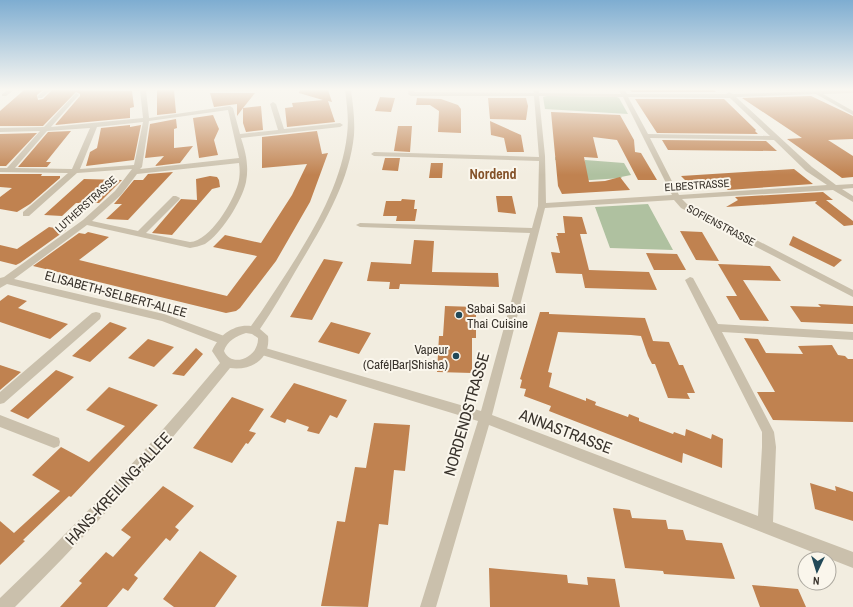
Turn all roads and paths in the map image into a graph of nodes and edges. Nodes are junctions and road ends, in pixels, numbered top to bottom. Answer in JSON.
{"nodes":[{"id":1,"x":55,"y":118,"type":"edge"},
{"id":2,"x":158,"y":118,"type":"edge"},
{"id":3,"x":233,"y":118,"type":"edge"},
{"id":4,"x":278,"y":118,"type":"edge"},
{"id":5,"x":351,"y":118,"type":"edge"},
{"id":6,"x":538,"y":118,"type":"edge"},
{"id":7,"x":637,"y":118,"type":"edge"},
{"id":8,"x":754,"y":118,"type":"edge"},
{"id":9,"x":146,"y":120,"type":"junction"},
{"id":10,"x":340,"y":125,"type":"dead end"},
{"id":11,"x":94,"y":127,"type":"junction"},
{"id":12,"x":0,"y":130,"type":"edge"},
{"id":13,"x":45,"y":130,"type":"junction"},
{"id":14,"x":282,"y":131,"type":"junction"},
{"id":15,"x":238,"y":136,"type":"junction"},
{"id":16,"x":646,"y":136,"type":"junction"},
{"id":17,"x":775,"y":138,"type":"junction"},
{"id":18,"x":374,"y":154,"type":"dead end"},
{"id":19,"x":542,"y":159,"type":"junction"},
{"id":20,"x":244,"y":160,"type":"junction"},
{"id":21,"x":137,"y":169,"type":"junction"},
{"id":22,"x":0,"y":170,"type":"edge"},
{"id":23,"x":9,"y":170,"type":"junction"},
{"id":24,"x":75,"y":171,"type":"junction"},
{"id":25,"x":853,"y":186,"type":"edge"},
{"id":26,"x":836,"y":187,"type":"junction"},
{"id":27,"x":676,"y":197,"type":"junction"},
{"id":28,"x":176,"y":198,"type":"dead end"},
{"id":29,"x":853,"y":200,"type":"edge"},
{"id":30,"x":542,"y":206,"type":"junction"},
{"id":31,"x":26,"y":214,"type":"dead end"},
{"id":32,"x":86,"y":222,"type":"junction"},
{"id":33,"x":360,"y":225,"type":"dead end"},
{"id":34,"x":536,"y":231,"type":"junction"},
{"id":35,"x":140,"y":234,"type":"junction"},
{"id":36,"x":690,"y":280,"type":"dead end"},
{"id":37,"x":2,"y":282,"type":"edge"},
{"id":38,"x":853,"y":294,"type":"edge"},
{"id":39,"x":96,"y":316,"type":"dead end"},
{"id":40,"x":715,"y":328,"type":"junction"},
{"id":41,"x":254,"y":330,"type":"junction"},
{"id":42,"x":853,"y":336,"type":"edge"},
{"id":43,"x":223,"y":340,"type":"junction"},
{"id":44,"x":262,"y":352,"type":"junction"},
{"id":45,"x":227,"y":363,"type":"junction"},
{"id":46,"x":0,"y":399,"type":"edge"},
{"id":47,"x":485,"y":418,"type":"junction"},
{"id":48,"x":0,"y":421,"type":"edge"},
{"id":49,"x":54,"y":442,"type":"dead end"},
{"id":50,"x":765,"y":526,"type":"junction"},
{"id":51,"x":853,"y":560,"type":"edge"},
{"id":52,"x":3,"y":607,"type":"edge"},
{"id":53,"x":428,"y":607,"type":"edge"}],
"edges":[{"from":1,"to":13,"type":"street"},
{"from":2,"to":9,"type":"street"},
{"from":3,"to":15,"type":"street"},
{"from":4,"to":14,"type":"street"},
{"from":5,"to":41,"type":"street"},
{"from":6,"to":19,"type":"street","name":"NORDENDSTRASSE"},
{"from":7,"to":16,"type":"street","name":"SOFIENSTRASSE"},
{"from":8,"to":17,"type":"street"},
{"from":9,"to":11,"type":"street"},
{"from":9,"to":21,"type":"street"},
{"from":10,"to":14,"type":"street"},
{"from":11,"to":13,"type":"street"},
{"from":11,"to":24,"type":"street"},
{"from":12,"to":13,"type":"street"},
{"from":13,"to":23,"type":"street"},
{"from":14,"to":15,"type":"street"},
{"from":15,"to":20,"type":"street"},
{"from":16,"to":17,"type":"street"},
{"from":16,"to":27,"type":"street","name":"SOFIENSTRASSE"},
{"from":17,"to":26,"type":"street"},
{"from":18,"to":19,"type":"street"},
{"from":19,"to":30,"type":"street","name":"NORDENDSTRASSE"},
{"from":20,"to":21,"type":"street"},
{"from":20,"to":35,"type":"street"},
{"from":21,"to":24,"type":"street"},
{"from":21,"to":32,"type":"street","name":"LUTHERSTRASSE"},
{"from":22,"to":23,"type":"street"},
{"from":23,"to":24,"type":"street"},
{"from":24,"to":31,"type":"street"},
{"from":25,"to":26,"type":"street","name":"ELBESTRASSE"},
{"from":26,"to":27,"type":"street","name":"ELBESTRASSE"},
{"from":26,"to":29,"type":"street"},
{"from":27,"to":30,"type":"street","name":"ELBESTRASSE"},
{"from":27,"to":38,"type":"street","name":"SOFIENSTRASSE"},
{"from":28,"to":35,"type":"street"},
{"from":30,"to":34,"type":"street","name":"NORDENDSTRASSE"},
{"from":32,"to":35,"type":"street"},
{"from":32,"to":37,"type":"street","name":"LUTHERSTRASSE"},
{"from":33,"to":34,"type":"street"},
{"from":34,"to":47,"type":"street","name":"NORDENDSTRASSE"},
{"from":36,"to":40,"type":"street"},
{"from":37,"to":43,"type":"street","name":"ELISABETH-SELBERT-ALLEE"},
{"from":39,"to":46,"type":"street"},
{"from":40,"to":42,"type":"street"},
{"from":40,"to":50,"type":"street"},
{"from":41,"to":43,"type":"street"},
{"from":41,"to":44,"type":"street"},
{"from":43,"to":45,"type":"street"},
{"from":44,"to":45,"type":"street"},
{"from":44,"to":47,"type":"street","name":"ANNASTRASSE"},
{"from":45,"to":52,"type":"street","name":"HANS-KREILING-ALLEE"},
{"from":47,"to":50,"type":"street","name":"ANNASTRASSE"},
{"from":47,"to":53,"type":"street","name":"NORDENDSTRASSE"},
{"from":48,"to":49,"type":"street"},
{"from":50,"to":51,"type":"street","name":"ANNASTRASSE"}]}
